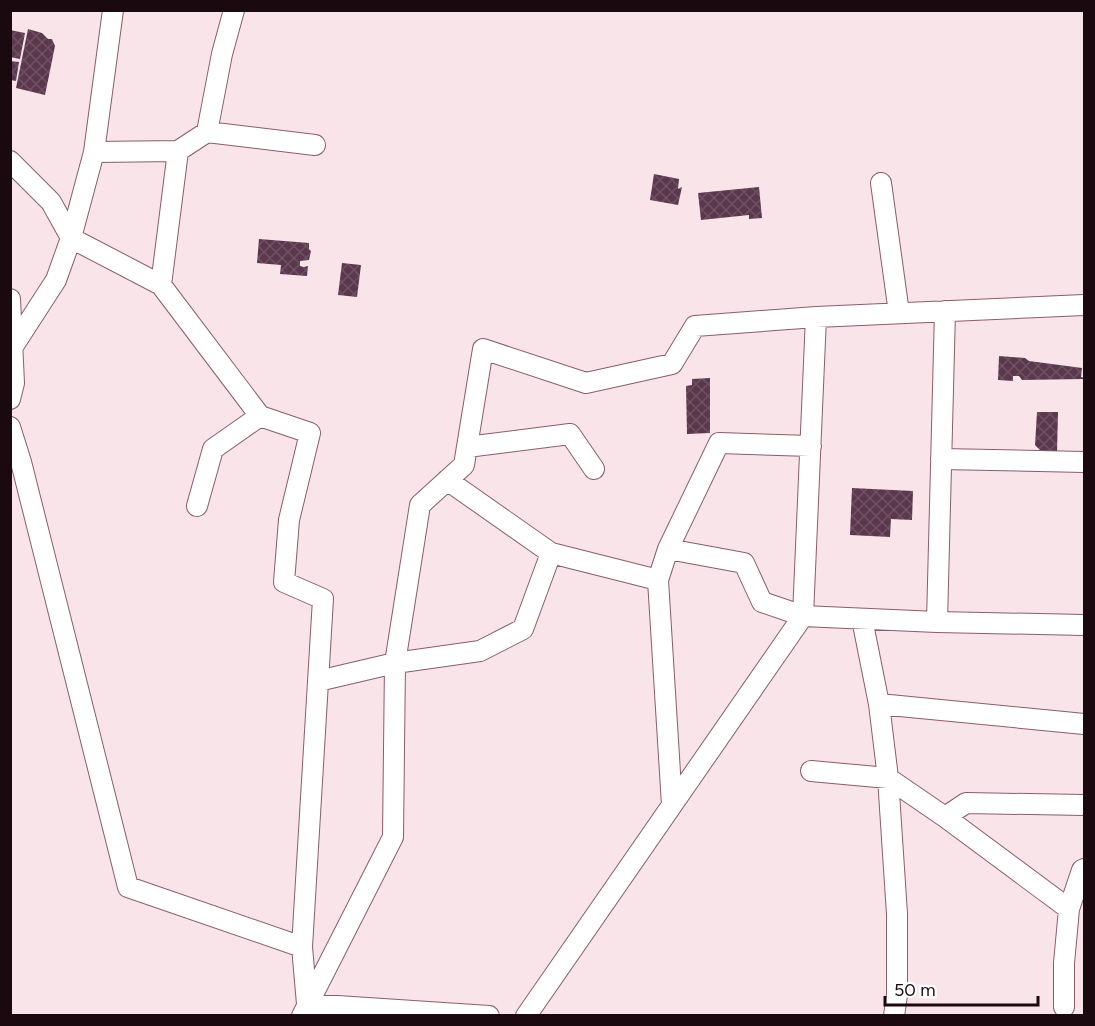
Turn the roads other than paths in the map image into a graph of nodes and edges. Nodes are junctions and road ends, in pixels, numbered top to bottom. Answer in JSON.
{"nodes":[{"id":1,"x":113,"y":10,"type":"edge"},
{"id":2,"x":234,"y":10,"type":"edge"},
{"id":3,"x":207,"y":132,"type":"junction"},
{"id":4,"x":315,"y":145,"type":"dead end"},
{"id":5,"x":178,"y":151,"type":"junction"},
{"id":6,"x":94,"y":152,"type":"junction"},
{"id":7,"x":10,"y":161,"type":"edge"},
{"id":8,"x":881,"y":183,"type":"dead end"},
{"id":9,"x":71,"y":238,"type":"junction"},
{"id":10,"x":161,"y":285,"type":"junction"},
{"id":11,"x":10,"y":299,"type":"edge"},
{"id":12,"x":1084,"y":305,"type":"edge"},
{"id":13,"x":945,"y":311,"type":"junction"},
{"id":14,"x":899,"y":313,"type":"junction"},
{"id":15,"x":816,"y":317,"type":"junction"},
{"id":16,"x":12,"y":348,"type":"edge"},
{"id":17,"x":12,"y":388,"type":"edge"},
{"id":18,"x":260,"y":416,"type":"junction"},
{"id":19,"x":10,"y":428,"type":"edge"},
{"id":20,"x":811,"y":446,"type":"junction"},
{"id":21,"x":467,"y":447,"type":"junction"},
{"id":22,"x":941,"y":459,"type":"junction"},
{"id":23,"x":1084,"y":462,"type":"edge"},
{"id":24,"x":16,"y":464,"type":"edge"},
{"id":25,"x":594,"y":469,"type":"dead end"},
{"id":26,"x":447,"y":480,"type":"junction"},
{"id":27,"x":197,"y":506,"type":"dead end"},
{"id":28,"x":668,"y":549,"type":"junction"},
{"id":29,"x":551,"y":553,"type":"junction"},
{"id":30,"x":658,"y":580,"type":"junction"},
{"id":31,"x":803,"y":616,"type":"junction"},
{"id":32,"x":862,"y":619,"type":"junction"},
{"id":33,"x":937,"y":622,"type":"junction"},
{"id":34,"x":1084,"y":625,"type":"edge"},
{"id":35,"x":395,"y":663,"type":"junction"},
{"id":36,"x":318,"y":681,"type":"junction"},
{"id":37,"x":879,"y":704,"type":"junction"},
{"id":38,"x":1084,"y":724,"type":"edge"},
{"id":39,"x":811,"y":771,"type":"dead end"},
{"id":40,"x":888,"y":778,"type":"junction"},
{"id":41,"x":672,"y":805,"type":"junction"},
{"id":42,"x":1084,"y":805,"type":"edge"},
{"id":43,"x":945,"y":817,"type":"junction"},
{"id":44,"x":1084,"y":869,"type":"edge"},
{"id":45,"x":1069,"y":909,"type":"junction"},
{"id":46,"x":302,"y":947,"type":"junction"},
{"id":47,"x":1064,"y":1007,"type":"dead end"},
{"id":48,"x":304,"y":1010,"type":"edge"},
{"id":49,"x":489,"y":1016,"type":"edge"},
{"id":50,"x":526,"y":1016,"type":"edge"},
{"id":51,"x":894,"y":1016,"type":"edge"}],
"edges":[{"from":1,"to":6,"type":"street"},
{"from":2,"to":3,"type":"street"},
{"from":3,"to":4,"type":"street"},
{"from":3,"to":5,"type":"street"},
{"from":5,"to":6,"type":"street"},
{"from":5,"to":10,"type":"street"},
{"from":6,"to":9,"type":"street"},
{"from":7,"to":9,"type":"street"},
{"from":8,"to":14,"type":"street"},
{"from":9,"to":10,"type":"street"},
{"from":9,"to":16,"type":"street"},
{"from":10,"to":18,"type":"street"},
{"from":11,"to":16,"type":"street"},
{"from":12,"to":13,"type":"street"},
{"from":13,"to":14,"type":"street"},
{"from":13,"to":22,"type":"street"},
{"from":14,"to":15,"type":"street"},
{"from":15,"to":20,"type":"street"},
{"from":15,"to":21,"type":"street"},
{"from":16,"to":17,"type":"street"},
{"from":18,"to":27,"type":"street"},
{"from":18,"to":36,"type":"street"},
{"from":19,"to":24,"type":"street"},
{"from":20,"to":28,"type":"street"},
{"from":20,"to":31,"type":"street"},
{"from":21,"to":25,"type":"street"},
{"from":21,"to":26,"type":"street"},
{"from":22,"to":23,"type":"street"},
{"from":22,"to":33,"type":"street"},
{"from":24,"to":46,"type":"street"},
{"from":26,"to":29,"type":"street"},
{"from":26,"to":35,"type":"street"},
{"from":28,"to":30,"type":"street"},
{"from":28,"to":31,"type":"street"},
{"from":29,"to":30,"type":"street"},
{"from":29,"to":35,"type":"street"},
{"from":30,"to":41,"type":"street"},
{"from":31,"to":32,"type":"street"},
{"from":31,"to":41,"type":"street"},
{"from":32,"to":33,"type":"street"},
{"from":32,"to":37,"type":"street"},
{"from":33,"to":34,"type":"street"},
{"from":35,"to":36,"type":"street"},
{"from":35,"to":48,"type":"street"},
{"from":36,"to":46,"type":"street"},
{"from":37,"to":38,"type":"street"},
{"from":37,"to":40,"type":"street"},
{"from":39,"to":40,"type":"street"},
{"from":40,"to":43,"type":"street"},
{"from":40,"to":51,"type":"street"},
{"from":41,"to":50,"type":"street"},
{"from":42,"to":43,"type":"street"},
{"from":43,"to":45,"type":"street"},
{"from":44,"to":45,"type":"street"},
{"from":45,"to":47,"type":"street"},
{"from":46,"to":48,"type":"street"},
{"from":48,"to":49,"type":"street"}]}
